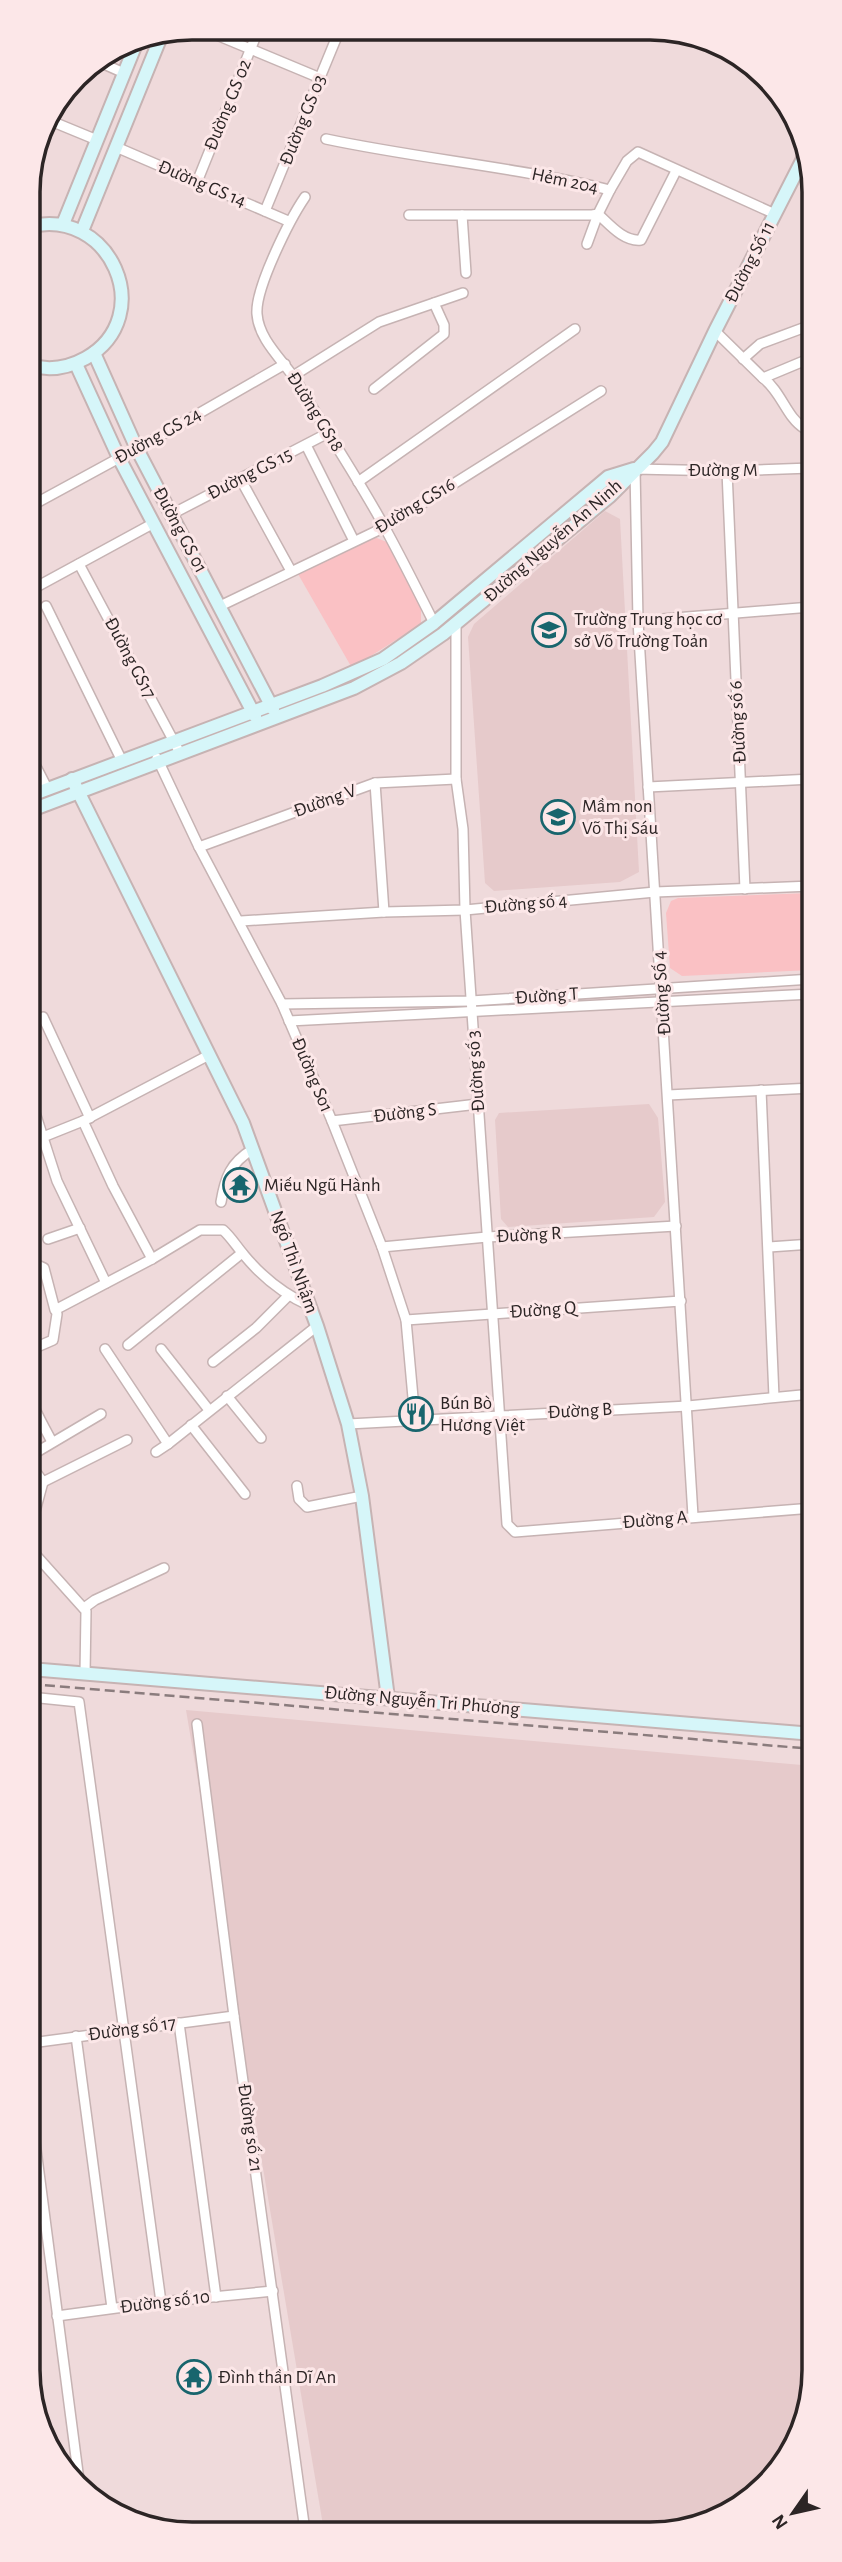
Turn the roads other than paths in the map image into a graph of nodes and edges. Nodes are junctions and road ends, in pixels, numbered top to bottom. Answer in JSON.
{"nodes":[{"id":1,"x":231,"y":41,"type":"edge"},
{"id":2,"x":254,"y":41,"type":"edge"},
{"id":3,"x":335,"y":41,"type":"edge"},
{"id":4,"x":158,"y":44,"type":"edge"},
{"id":5,"x":251,"y":49,"type":"junction"},
{"id":6,"x":132,"y":53,"type":"edge"},
{"id":7,"x":109,"y":66,"type":"edge"},
{"id":8,"x":124,"y":73,"type":"junction"},
{"id":9,"x":320,"y":78,"type":"junction"},
{"id":10,"x":57,"y":123,"type":"edge"},
{"id":11,"x":326,"y":139,"type":"dead end"},
{"id":12,"x":97,"y":140,"type":"junction"},
{"id":13,"x":116,"y":147,"type":"junction"},
{"id":14,"x":800,"y":170,"type":"edge"},
{"id":15,"x":676,"y":171,"type":"junction"},
{"id":16,"x":197,"y":182,"type":"junction"},
{"id":17,"x":610,"y":190,"type":"junction"},
{"id":18,"x":305,"y":197,"type":"dead end"},
{"id":19,"x":265,"y":211,"type":"junction"},
{"id":20,"x":598,"y":214,"type":"junction"},
{"id":21,"x":775,"y":214,"type":"junction"},
{"id":22,"x":409,"y":215,"type":"dead end"},
{"id":23,"x":462,"y":215,"type":"junction"},
{"id":24,"x":288,"y":221,"type":"junction"},
{"id":25,"x":41,"y":223,"type":"edge"},
{"id":26,"x":63,"y":224,"type":"junction"},
{"id":27,"x":82,"y":231,"type":"junction"},
{"id":28,"x":587,"y":244,"type":"dead end"},
{"id":29,"x":466,"y":273,"type":"dead end"},
{"id":30,"x":463,"y":293,"type":"dead end"},
{"id":31,"x":434,"y":303,"type":"junction"},
{"id":32,"x":575,"y":328,"type":"dead end"},
{"id":33,"x":802,"y":328,"type":"edge"},
{"id":34,"x":715,"y":331,"type":"junction"},
{"id":35,"x":94,"y":353,"type":"junction"},
{"id":36,"x":743,"y":359,"type":"junction"},
{"id":37,"x":802,"y":362,"type":"edge"},
{"id":38,"x":76,"y":364,"type":"junction"},
{"id":39,"x":285,"y":364,"type":"junction"},
{"id":40,"x":41,"y":366,"type":"edge"},
{"id":41,"x":293,"y":376,"type":"junction"},
{"id":42,"x":763,"y":378,"type":"junction"},
{"id":43,"x":374,"y":389,"type":"dead end"},
{"id":44,"x":601,"y":391,"type":"dead end"},
{"id":45,"x":802,"y":426,"type":"edge"},
{"id":46,"x":328,"y":433,"type":"junction"},
{"id":47,"x":306,"y":445,"type":"junction"},
{"id":48,"x":137,"y":449,"type":"junction"},
{"id":49,"x":119,"y":458,"type":"junction"},
{"id":50,"x":802,"y":468,"type":"edge"},
{"id":51,"x":635,"y":469,"type":"junction"},
{"id":52,"x":727,"y":471,"type":"junction"},
{"id":53,"x":241,"y":480,"type":"junction"},
{"id":54,"x":358,"y":482,"type":"junction"},
{"id":55,"x":41,"y":501,"type":"edge"},
{"id":56,"x":172,"y":514,"type":"junction"},
{"id":57,"x":154,"y":523,"type":"junction"},
{"id":58,"x":385,"y":527,"type":"junction"},
{"id":59,"x":354,"y":541,"type":"junction"},
{"id":60,"x":79,"y":564,"type":"junction"},
{"id":61,"x":291,"y":571,"type":"junction"},
{"id":62,"x":41,"y":585,"type":"edge"},
{"id":63,"x":46,"y":606,"type":"dead end"},
{"id":64,"x":220,"y":606,"type":"junction"},
{"id":65,"x":802,"y":608,"type":"edge"},
{"id":66,"x":732,"y":612,"type":"junction"},
{"id":67,"x":202,"y":615,"type":"junction"},
{"id":68,"x":638,"y":621,"type":"junction"},
{"id":69,"x":435,"y":623,"type":"junction"},
{"id":70,"x":456,"y":624,"type":"junction"},
{"id":71,"x":443,"y":634,"type":"junction"},
{"id":72,"x":271,"y":704,"type":"junction"},
{"id":73,"x":253,"y":710,"type":"junction"},
{"id":74,"x":277,"y":717,"type":"junction"},
{"id":75,"x":259,"y":723,"type":"junction"},
{"id":76,"x":177,"y":748,"type":"junction"},
{"id":77,"x":155,"y":756,"type":"junction"},
{"id":78,"x":122,"y":761,"type":"junction"},
{"id":79,"x":41,"y":776,"type":"edge"},
{"id":80,"x":72,"y":779,"type":"junction"},
{"id":81,"x":456,"y":779,"type":"junction"},
{"id":82,"x":802,"y":780,"type":"edge"},
{"id":83,"x":375,"y":783,"type":"junction"},
{"id":84,"x":741,"y":783,"type":"junction"},
{"id":85,"x":648,"y":787,"type":"junction"},
{"id":86,"x":47,"y":788,"type":"junction"},
{"id":87,"x":41,"y":791,"type":"edge"},
{"id":88,"x":77,"y":792,"type":"junction"},
{"id":89,"x":41,"y":806,"type":"edge"},
{"id":90,"x":200,"y":847,"type":"junction"},
{"id":91,"x":802,"y":886,"type":"edge"},
{"id":92,"x":745,"y":889,"type":"junction"},
{"id":93,"x":654,"y":892,"type":"junction"},
{"id":94,"x":465,"y":909,"type":"junction"},
{"id":95,"x":384,"y":912,"type":"junction"},
{"id":96,"x":240,"y":921,"type":"junction"},
{"id":97,"x":802,"y":980,"type":"edge"},
{"id":98,"x":662,"y":988,"type":"junction"},
{"id":99,"x":802,"y":995,"type":"edge"},
{"id":100,"x":471,"y":1001,"type":"junction"},
{"id":101,"x":663,"y":1002,"type":"junction"},
{"id":102,"x":282,"y":1004,"type":"junction"},
{"id":103,"x":472,"y":1012,"type":"junction"},
{"id":104,"x":43,"y":1017,"type":"dead end"},
{"id":105,"x":289,"y":1021,"type":"junction"},
{"id":106,"x":209,"y":1055,"type":"junction"},
{"id":107,"x":802,"y":1088,"type":"edge"},
{"id":108,"x":761,"y":1090,"type":"junction"},
{"id":109,"x":668,"y":1095,"type":"junction"},
{"id":110,"x":478,"y":1104,"type":"junction"},
{"id":111,"x":87,"y":1120,"type":"junction"},
{"id":112,"x":332,"y":1121,"type":"junction"},
{"id":113,"x":41,"y":1130,"type":"edge"},
{"id":114,"x":43,"y":1137,"type":"junction"},
{"id":115,"x":253,"y":1149,"type":"junction"},
{"id":116,"x":221,"y":1202,"type":"dead end"},
{"id":117,"x":676,"y":1226,"type":"junction"},
{"id":118,"x":80,"y":1228,"type":"junction"},
{"id":119,"x":488,"y":1237,"type":"junction"},
{"id":120,"x":48,"y":1239,"type":"dead end"},
{"id":121,"x":802,"y":1245,"type":"edge"},
{"id":122,"x":382,"y":1247,"type":"junction"},
{"id":123,"x":769,"y":1247,"type":"junction"},
{"id":124,"x":242,"y":1253,"type":"junction"},
{"id":125,"x":152,"y":1259,"type":"junction"},
{"id":126,"x":41,"y":1266,"type":"edge"},
{"id":127,"x":106,"y":1283,"type":"junction"},
{"id":128,"x":288,"y":1296,"type":"junction"},
{"id":129,"x":681,"y":1301,"type":"junction"},
{"id":130,"x":310,"y":1306,"type":"junction"},
{"id":131,"x":493,"y":1313,"type":"junction"},
{"id":132,"x":57,"y":1314,"type":"dead end"},
{"id":133,"x":406,"y":1320,"type":"junction"},
{"id":134,"x":317,"y":1326,"type":"junction"},
{"id":135,"x":40,"y":1345,"type":"edge"},
{"id":136,"x":128,"y":1345,"type":"dead end"},
{"id":137,"x":104,"y":1349,"type":"dead end"},
{"id":138,"x":161,"y":1349,"type":"dead end"},
{"id":139,"x":213,"y":1362,"type":"dead end"},
{"id":140,"x":801,"y":1395,"type":"edge"},
{"id":141,"x":227,"y":1396,"type":"junction"},
{"id":142,"x":774,"y":1396,"type":"junction"},
{"id":143,"x":688,"y":1406,"type":"junction"},
{"id":144,"x":209,"y":1410,"type":"junction"},
{"id":145,"x":101,"y":1414,"type":"dead end"},
{"id":146,"x":500,"y":1414,"type":"junction"},
{"id":147,"x":415,"y":1420,"type":"junction"},
{"id":148,"x":40,"y":1421,"type":"edge"},
{"id":149,"x":348,"y":1424,"type":"junction"},
{"id":150,"x":191,"y":1425,"type":"junction"},
{"id":151,"x":261,"y":1438,"type":"dead end"},
{"id":152,"x":127,"y":1440,"type":"dead end"},
{"id":153,"x":52,"y":1442,"type":"junction"},
{"id":154,"x":167,"y":1444,"type":"junction"},
{"id":155,"x":40,"y":1449,"type":"edge"},
{"id":156,"x":156,"y":1452,"type":"dead end"},
{"id":157,"x":40,"y":1478,"type":"edge"},
{"id":158,"x":43,"y":1482,"type":"junction"},
{"id":159,"x":297,"y":1486,"type":"dead end"},
{"id":160,"x":40,"y":1492,"type":"edge"},
{"id":161,"x":245,"y":1494,"type":"dead end"},
{"id":162,"x":362,"y":1496,"type":"junction"},
{"id":163,"x":801,"y":1509,"type":"edge"},
{"id":164,"x":693,"y":1516,"type":"junction"},
{"id":165,"x":506,"y":1518,"type":"joint"},
{"id":166,"x":40,"y":1560,"type":"edge"},
{"id":167,"x":163,"y":1568,"type":"dead end"},
{"id":168,"x":85,"y":1608,"type":"junction"},
{"id":169,"x":40,"y":1670,"type":"edge"},
{"id":170,"x":85,"y":1674,"type":"junction"},
{"id":171,"x":40,"y":1698,"type":"edge"},
{"id":172,"x":388,"y":1698,"type":"junction"},
{"id":173,"x":197,"y":1724,"type":"dead end"},
{"id":174,"x":801,"y":1733,"type":"edge"},
{"id":175,"x":234,"y":2016,"type":"junction"},
{"id":176,"x":179,"y":2023,"type":"junction"},
{"id":177,"x":124,"y":2030,"type":"junction"},
{"id":178,"x":76,"y":2036,"type":"junction"},
{"id":179,"x":40,"y":2042,"type":"edge"},
{"id":180,"x":40,"y":2203,"type":"edge"},
{"id":181,"x":273,"y":2291,"type":"junction"},
{"id":182,"x":216,"y":2297,"type":"junction"},
{"id":183,"x":161,"y":2302,"type":"junction"},
{"id":184,"x":112,"y":2308,"type":"junction"},
{"id":185,"x":57,"y":2316,"type":"junction"},
{"id":186,"x":77,"y":2468,"type":"edge"},
{"id":187,"x":304,"y":2522,"type":"edge"}],
"edges":[{"from":1,"to":5,"type":"street"},
{"from":2,"to":5,"type":"street","name":"Đường GS 02"},
{"from":3,"to":9,"type":"street","name":"Đường GS 03"},
{"from":4,"to":13,"type":"main road"},
{"from":5,"to":9,"type":"street"},
{"from":5,"to":16,"type":"street","name":"Đường GS 02"},
{"from":6,"to":8,"type":"main road"},
{"from":7,"to":8,"type":"street"},
{"from":8,"to":12,"type":"main road"},
{"from":9,"to":19,"type":"street","name":"Đường GS 03"},
{"from":10,"to":12,"type":"street"},
{"from":11,"to":17,"type":"street","name":"Hẻm 204"},
{"from":12,"to":13,"type":"main road"},
{"from":12,"to":26,"type":"main road"},
{"from":13,"to":16,"type":"street","name":"Đường GS 14"},
{"from":13,"to":27,"type":"main road"},
{"from":14,"to":21,"type":"main road","name":"Đường Số 11"},
{"from":15,"to":17,"type":"street","name":"Hẻm 204"},
{"from":15,"to":20,"type":"street"},
{"from":15,"to":21,"type":"street","name":"Hẻm 204"},
{"from":16,"to":19,"type":"street","name":"Đường GS 14"},
{"from":17,"to":20,"type":"street"},
{"from":18,"to":24,"type":"street","name":"Đường GS18"},
{"from":19,"to":24,"type":"street","name":"Đường GS 14"},
{"from":20,"to":23,"type":"street"},
{"from":20,"to":28,"type":"street"},
{"from":21,"to":34,"type":"main road","name":"Đường Số 11"},
{"from":22,"to":23,"type":"street"},
{"from":23,"to":29,"type":"street"},
{"from":24,"to":39,"type":"street","name":"Đường GS18"},
{"from":25,"to":26,"type":"main road"},
{"from":26,"to":27,"type":"main road"},
{"from":27,"to":35,"type":"main road"},
{"from":30,"to":31,"type":"street"},
{"from":31,"to":41,"type":"street"},
{"from":31,"to":43,"type":"street"},
{"from":32,"to":54,"type":"street"},
{"from":33,"to":36,"type":"street"},
{"from":34,"to":36,"type":"street"},
{"from":34,"to":51,"type":"main road","name":"Đường Số 11"},
{"from":35,"to":38,"type":"main road"},
{"from":35,"to":48,"type":"main road","name":"Đường GS 01"},
{"from":36,"to":42,"type":"street"},
{"from":37,"to":42,"type":"street"},
{"from":38,"to":40,"type":"main road"},
{"from":38,"to":49,"type":"main road","name":"Đường GS 01"},
{"from":39,"to":41,"type":"street","name":"Đường GS18"},
{"from":39,"to":48,"type":"street","name":"Đường GS 24"},
{"from":41,"to":46,"type":"street","name":"Đường GS18"},
{"from":42,"to":45,"type":"street"},
{"from":44,"to":58,"type":"street","name":"Đường GS16"},
{"from":46,"to":47,"type":"street","name":"Đường GS 15"},
{"from":46,"to":54,"type":"street","name":"Đường GS18"},
{"from":47,"to":53,"type":"street","name":"Đường GS 15"},
{"from":47,"to":59,"type":"street"},
{"from":48,"to":49,"type":"main road","name":"Đường GS 24"},
{"from":48,"to":56,"type":"main road","name":"Đường GS 01"},
{"from":49,"to":55,"type":"street","name":"Đường GS 24"},
{"from":49,"to":57,"type":"main road","name":"Đường GS 01"},
{"from":50,"to":52,"type":"street","name":"Đường M"},
{"from":51,"to":52,"type":"street","name":"Đường M"},
{"from":51,"to":68,"type":"street","name":"Đường Số 4"},
{"from":51,"to":69,"type":"main road","name":"Đường Nguyễn An Ninh"},
{"from":51,"to":70,"type":"main road","name":"Đường Nguyễn An Ninh"},
{"from":52,"to":66,"type":"street","name":"Đường số 6"},
{"from":53,"to":56,"type":"street","name":"Đường GS 15"},
{"from":53,"to":61,"type":"street"},
{"from":54,"to":58,"type":"street","name":"Đường GS18"},
{"from":56,"to":57,"type":"main road"},
{"from":56,"to":64,"type":"main road","name":"Đường GS 01"},
{"from":57,"to":60,"type":"street"},
{"from":57,"to":67,"type":"main road","name":"Đường GS 01"},
{"from":58,"to":59,"type":"street","name":"Đường GS16"},
{"from":58,"to":69,"type":"street","name":"Đường GS18"},
{"from":59,"to":61,"type":"street","name":"Đường GS16"},
{"from":60,"to":62,"type":"street"},
{"from":60,"to":76,"type":"street","name":"Đường GS17"},
{"from":61,"to":64,"type":"street","name":"Đường GS16"},
{"from":63,"to":78,"type":"street"},
{"from":64,"to":67,"type":"main road"},
{"from":64,"to":72,"type":"main road","name":"Đường GS 01"},
{"from":65,"to":66,"type":"street"},
{"from":66,"to":68,"type":"street"},
{"from":66,"to":84,"type":"street","name":"Đường số 6"},
{"from":67,"to":73,"type":"main road","name":"Đường GS 01"},
{"from":68,"to":85,"type":"street","name":"Đường Số 4"},
{"from":69,"to":71,"type":"main road"},
{"from":69,"to":72,"type":"main road","name":"Đường Nguyễn An Ninh"},
{"from":70,"to":71,"type":"main road","name":"Đường Nguyễn An Ninh"},
{"from":70,"to":81,"type":"street","name":"Đường số 3"},
{"from":71,"to":74,"type":"main road","name":"Đường Nguyễn An Ninh"},
{"from":72,"to":73,"type":"main road","name":"Đường Nguyễn An Ninh"},
{"from":72,"to":74,"type":"main road","name":"Đường GS 01"},
{"from":73,"to":75,"type":"main road","name":"Đường GS 01"},
{"from":73,"to":76,"type":"main road","name":"Đường Nguyễn An Ninh"},
{"from":74,"to":75,"type":"main road","name":"Đường Nguyễn An Ninh"},
{"from":75,"to":76,"type":"main road","name":"Đường Nguyễn An Ninh"},
{"from":76,"to":77,"type":"main road","name":"Đường Nguyễn An Ninh"},
{"from":77,"to":78,"type":"main road","name":"Đường Nguyễn An Ninh"},
{"from":77,"to":88,"type":"main road","name":"Đường Nguyễn An Ninh"},
{"from":77,"to":90,"type":"street","name":"Đường So1"},
{"from":78,"to":80,"type":"main road","name":"Đường Nguyễn An Ninh"},
{"from":79,"to":86,"type":"street"},
{"from":80,"to":86,"type":"main road","name":"Đường Nguyễn An Ninh"},
{"from":80,"to":88,"type":"main road","name":"Ngô Thì Nhậm"},
{"from":81,"to":83,"type":"street","name":"Đường V"},
{"from":81,"to":94,"type":"street","name":"Đường số 3"},
{"from":82,"to":84,"type":"street"},
{"from":83,"to":90,"type":"street","name":"Đường V"},
{"from":83,"to":95,"type":"street"},
{"from":84,"to":85,"type":"street"},
{"from":84,"to":92,"type":"street","name":"Đường số 6"},
{"from":85,"to":93,"type":"street","name":"Đường Số 4"},
{"from":86,"to":87,"type":"main road","name":"Đường Nguyễn An Ninh"},
{"from":88,"to":89,"type":"main road","name":"Đường Nguyễn An Ninh"},
{"from":88,"to":106,"type":"main road","name":"Ngô Thì Nhậm"},
{"from":90,"to":96,"type":"street","name":"Đường So1"},
{"from":91,"to":92,"type":"street","name":"Đường số 4"},
{"from":92,"to":93,"type":"street","name":"Đường số 4"},
{"from":93,"to":94,"type":"street","name":"Đường số 4"},
{"from":93,"to":98,"type":"street","name":"Đường Số 4"},
{"from":94,"to":95,"type":"street","name":"Đường số 4"},
{"from":94,"to":100,"type":"street","name":"Đường số 3"},
{"from":95,"to":96,"type":"street","name":"Đường số 4"},
{"from":96,"to":102,"type":"street","name":"Đường So1"},
{"from":97,"to":98,"type":"street","name":"Đường T"},
{"from":98,"to":100,"type":"street","name":"Đường T"},
{"from":98,"to":101,"type":"street","name":"Đường Số 4"},
{"from":99,"to":101,"type":"street","name":"Đường T"},
{"from":100,"to":102,"type":"street","name":"Đường T"},
{"from":100,"to":103,"type":"street","name":"Đường số 3"},
{"from":101,"to":103,"type":"street","name":"Đường T"},
{"from":101,"to":109,"type":"street","name":"Đường Số 4"},
{"from":102,"to":105,"type":"street","name":"Đường So1"},
{"from":103,"to":105,"type":"street","name":"Đường T"},
{"from":103,"to":110,"type":"street","name":"Đường số 3"},
{"from":104,"to":111,"type":"street"},
{"from":105,"to":112,"type":"street","name":"Đường So1"},
{"from":106,"to":111,"type":"street"},
{"from":106,"to":115,"type":"main road","name":"Ngô Thì Nhậm"},
{"from":107,"to":108,"type":"street"},
{"from":108,"to":109,"type":"street"},
{"from":108,"to":123,"type":"street"},
{"from":109,"to":117,"type":"street","name":"Đường Số 4"},
{"from":110,"to":112,"type":"street","name":"Đường S"},
{"from":110,"to":119,"type":"street","name":"Đường số 3"},
{"from":111,"to":114,"type":"street"},
{"from":111,"to":125,"type":"street"},
{"from":112,"to":122,"type":"street","name":"Đường So1"},
{"from":113,"to":114,"type":"street"},
{"from":114,"to":118,"type":"street"},
{"from":115,"to":116,"type":"street"},
{"from":115,"to":130,"type":"main road","name":"Ngô Thì Nhậm"},
{"from":117,"to":119,"type":"street","name":"Đường R"},
{"from":117,"to":129,"type":"street","name":"Đường Số 4"},
{"from":118,"to":120,"type":"street"},
{"from":118,"to":127,"type":"street"},
{"from":119,"to":122,"type":"street","name":"Đường R"},
{"from":119,"to":131,"type":"street","name":"Đường số 3"},
{"from":121,"to":123,"type":"street"},
{"from":122,"to":133,"type":"street","name":"Đường So1"},
{"from":123,"to":142,"type":"street"},
{"from":124,"to":125,"type":"street"},
{"from":124,"to":128,"type":"street"},
{"from":124,"to":136,"type":"street"},
{"from":125,"to":127,"type":"street"},
{"from":126,"to":127,"type":"street"},
{"from":128,"to":130,"type":"street"},
{"from":128,"to":139,"type":"street"},
{"from":129,"to":131,"type":"street","name":"Đường Q"},
{"from":129,"to":143,"type":"street","name":"Đường Số 4"},
{"from":130,"to":134,"type":"main road","name":"Ngô Thì Nhậm"},
{"from":131,"to":133,"type":"street","name":"Đường Q"},
{"from":131,"to":146,"type":"street","name":"Đường số 3"},
{"from":132,"to":135,"type":"street"},
{"from":133,"to":147,"type":"street","name":"Đường So1"},
{"from":134,"to":141,"type":"street"},
{"from":134,"to":149,"type":"main road","name":"Ngô Thì Nhậm"},
{"from":137,"to":154,"type":"street"},
{"from":138,"to":144,"type":"street"},
{"from":140,"to":142,"type":"street","name":"Đường B"},
{"from":141,"to":144,"type":"street"},
{"from":141,"to":151,"type":"street"},
{"from":142,"to":143,"type":"street","name":"Đường B"},
{"from":143,"to":146,"type":"street","name":"Đường B"},
{"from":143,"to":164,"type":"street","name":"Đường Số 4"},
{"from":144,"to":150,"type":"street"},
{"from":145,"to":153,"type":"street"},
{"from":146,"to":147,"type":"street","name":"Đường B"},
{"from":146,"to":165,"type":"street","name":"Đường số 3"},
{"from":147,"to":149,"type":"street","name":"Đường B"},
{"from":148,"to":153,"type":"street"},
{"from":149,"to":162,"type":"main road","name":"Ngô Thì Nhậm"},
{"from":150,"to":154,"type":"street"},
{"from":150,"to":161,"type":"street"},
{"from":152,"to":158,"type":"street"},
{"from":153,"to":155,"type":"street"},
{"from":154,"to":156,"type":"street"},
{"from":157,"to":158,"type":"street"},
{"from":158,"to":160,"type":"street"},
{"from":159,"to":162,"type":"street"},
{"from":162,"to":172,"type":"main road","name":"Ngô Thì Nhậm"},
{"from":163,"to":164,"type":"street","name":"Đường A"},
{"from":164,"to":165,"type":"street","name":"Đường A"},
{"from":166,"to":168,"type":"street"},
{"from":167,"to":168,"type":"street"},
{"from":168,"to":170,"type":"street"},
{"from":169,"to":170,"type":"main road","name":"Đường Nguyễn Tri Phương"},
{"from":170,"to":172,"type":"main road","name":"Đường Nguyễn Tri Phương"},
{"from":171,"to":177,"type":"street"},
{"from":172,"to":174,"type":"main road","name":"Đường Nguyễn Tri Phương"},
{"from":173,"to":175,"type":"street","name":"Đường số 21"},
{"from":175,"to":176,"type":"street","name":"Đường số 17"},
{"from":175,"to":181,"type":"street","name":"Đường số 21"},
{"from":176,"to":177,"type":"street","name":"Đường số 17"},
{"from":176,"to":182,"type":"street"},
{"from":177,"to":178,"type":"street","name":"Đường số 17"},
{"from":177,"to":183,"type":"street"},
{"from":178,"to":179,"type":"street","name":"Đường số 17"},
{"from":178,"to":184,"type":"street"},
{"from":180,"to":185,"type":"street"},
{"from":181,"to":182,"type":"street","name":"Đường số 10"},
{"from":181,"to":187,"type":"street","name":"Đường số 21"},
{"from":182,"to":183,"type":"street","name":"Đường số 10"},
{"from":183,"to":184,"type":"street","name":"Đường số 10"},
{"from":184,"to":185,"type":"street","name":"Đường số 10"},
{"from":185,"to":186,"type":"street"}]}
